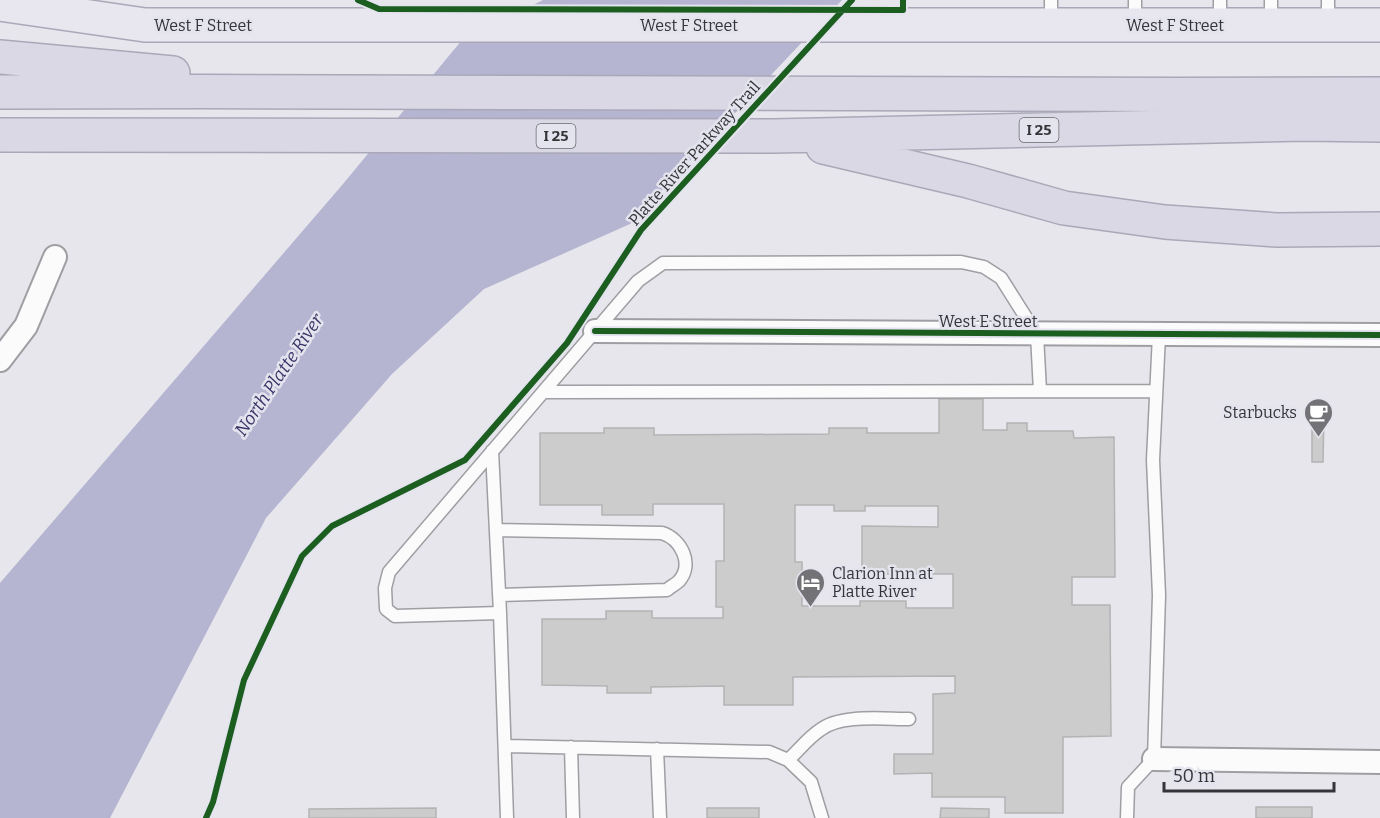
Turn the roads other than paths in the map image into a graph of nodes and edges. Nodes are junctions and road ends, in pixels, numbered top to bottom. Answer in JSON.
{"nodes":[{"id":1,"x":0,"y":4,"type":"edge"},
{"id":2,"x":75,"y":8,"type":"edge"},
{"id":3,"x":1328,"y":12,"type":"edge"},
{"id":4,"x":1051,"y":13,"type":"edge"},
{"id":5,"x":1135,"y":13,"type":"edge"},
{"id":6,"x":1220,"y":13,"type":"edge"},
{"id":7,"x":1271,"y":13,"type":"edge"},
{"id":8,"x":1380,"y":25,"type":"edge"},
{"id":9,"x":0,"y":57,"type":"edge"},
{"id":10,"x":315,"y":91,"type":"junction"},
{"id":11,"x":0,"y":92,"type":"edge"},
{"id":12,"x":1380,"y":94,"type":"edge"},
{"id":13,"x":1304,"y":110,"type":"junction"},
{"id":14,"x":1380,"y":125,"type":"edge"},
{"id":15,"x":2,"y":135,"type":"edge"},
{"id":16,"x":774,"y":136,"type":"junction"},
{"id":17,"x":1380,"y":229,"type":"edge"},
{"id":18,"x":55,"y":257,"type":"dead end"},
{"id":19,"x":595,"y":331,"type":"junction"},
{"id":20,"x":1036,"y":335,"type":"junction"},
{"id":21,"x":1159,"y":335,"type":"junction"},
{"id":22,"x":1380,"y":335,"type":"edge"},
{"id":23,"x":0,"y":360,"type":"edge"},
{"id":24,"x":1040,"y":391,"type":"junction"},
{"id":25,"x":1156,"y":391,"type":"junction"},
{"id":26,"x":543,"y":392,"type":"junction"},
{"id":27,"x":492,"y":451,"type":"junction"},
{"id":28,"x":496,"y":530,"type":"junction"},
{"id":29,"x":500,"y":595,"type":"junction"},
{"id":30,"x":500,"y":613,"type":"junction"},
{"id":31,"x":909,"y":719,"type":"dead end"},
{"id":32,"x":505,"y":746,"type":"junction"},
{"id":33,"x":571,"y":747,"type":"junction"},
{"id":34,"x":657,"y":749,"type":"junction"},
{"id":35,"x":1154,"y":759,"type":"junction"},
{"id":36,"x":789,"y":760,"type":"junction"},
{"id":37,"x":1380,"y":762,"type":"edge"},
{"id":38,"x":507,"y":818,"type":"edge"},
{"id":39,"x":573,"y":818,"type":"edge"},
{"id":40,"x":660,"y":818,"type":"edge"},
{"id":41,"x":822,"y":818,"type":"edge"},
{"id":42,"x":1127,"y":818,"type":"edge"}],
"edges":[{"from":1,"to":2,"type":"main road","name":"West F Street"},
{"from":2,"to":4,"type":"main road","name":"West F Street"},
{"from":3,"to":7,"type":"main road","name":"West F Street"},
{"from":3,"to":8,"type":"main road","name":"West F Street"},
{"from":4,"to":5,"type":"main road","name":"West F Street"},
{"from":5,"to":6,"type":"main road","name":"West F Street"},
{"from":6,"to":7,"type":"main road","name":"West F Street"},
{"from":9,"to":10,"type":"highway"},
{"from":10,"to":11,"type":"highway","number":"I 25"},
{"from":10,"to":13,"type":"highway","number":"I 25"},
{"from":12,"to":13,"type":"highway","number":"I 25"},
{"from":13,"to":14,"type":"highway","number":"I 25"},
{"from":13,"to":16,"type":"highway","number":"I 25"},
{"from":15,"to":16,"type":"highway","number":"I 25"},
{"from":16,"to":17,"type":"highway"},
{"from":18,"to":23,"type":"street"},
{"from":19,"to":20,"type":"street","name":"West E Street"},
{"from":19,"to":20,"type":"lane"},
{"from":19,"to":26,"type":"lane"},
{"from":20,"to":21,"type":"street","name":"West E Street"},
{"from":20,"to":24,"type":"lane"},
{"from":21,"to":22,"type":"street","name":"West E Street"},
{"from":21,"to":25,"type":"lane"},
{"from":24,"to":25,"type":"lane"},
{"from":24,"to":26,"type":"lane"},
{"from":25,"to":35,"type":"lane"},
{"from":26,"to":27,"type":"lane"},
{"from":27,"to":28,"type":"lane"},
{"from":27,"to":30,"type":"lane"},
{"from":28,"to":29,"type":"lane"},
{"from":28,"to":29,"type":"lane"},
{"from":29,"to":30,"type":"lane"},
{"from":30,"to":32,"type":"lane"},
{"from":31,"to":36,"type":"lane"},
{"from":32,"to":33,"type":"lane"},
{"from":32,"to":38,"type":"lane"},
{"from":33,"to":34,"type":"lane"},
{"from":33,"to":39,"type":"lane"},
{"from":34,"to":36,"type":"lane"},
{"from":34,"to":40,"type":"lane"},
{"from":35,"to":37,"type":"street"},
{"from":35,"to":42,"type":"lane"},
{"from":36,"to":41,"type":"lane"}]}
